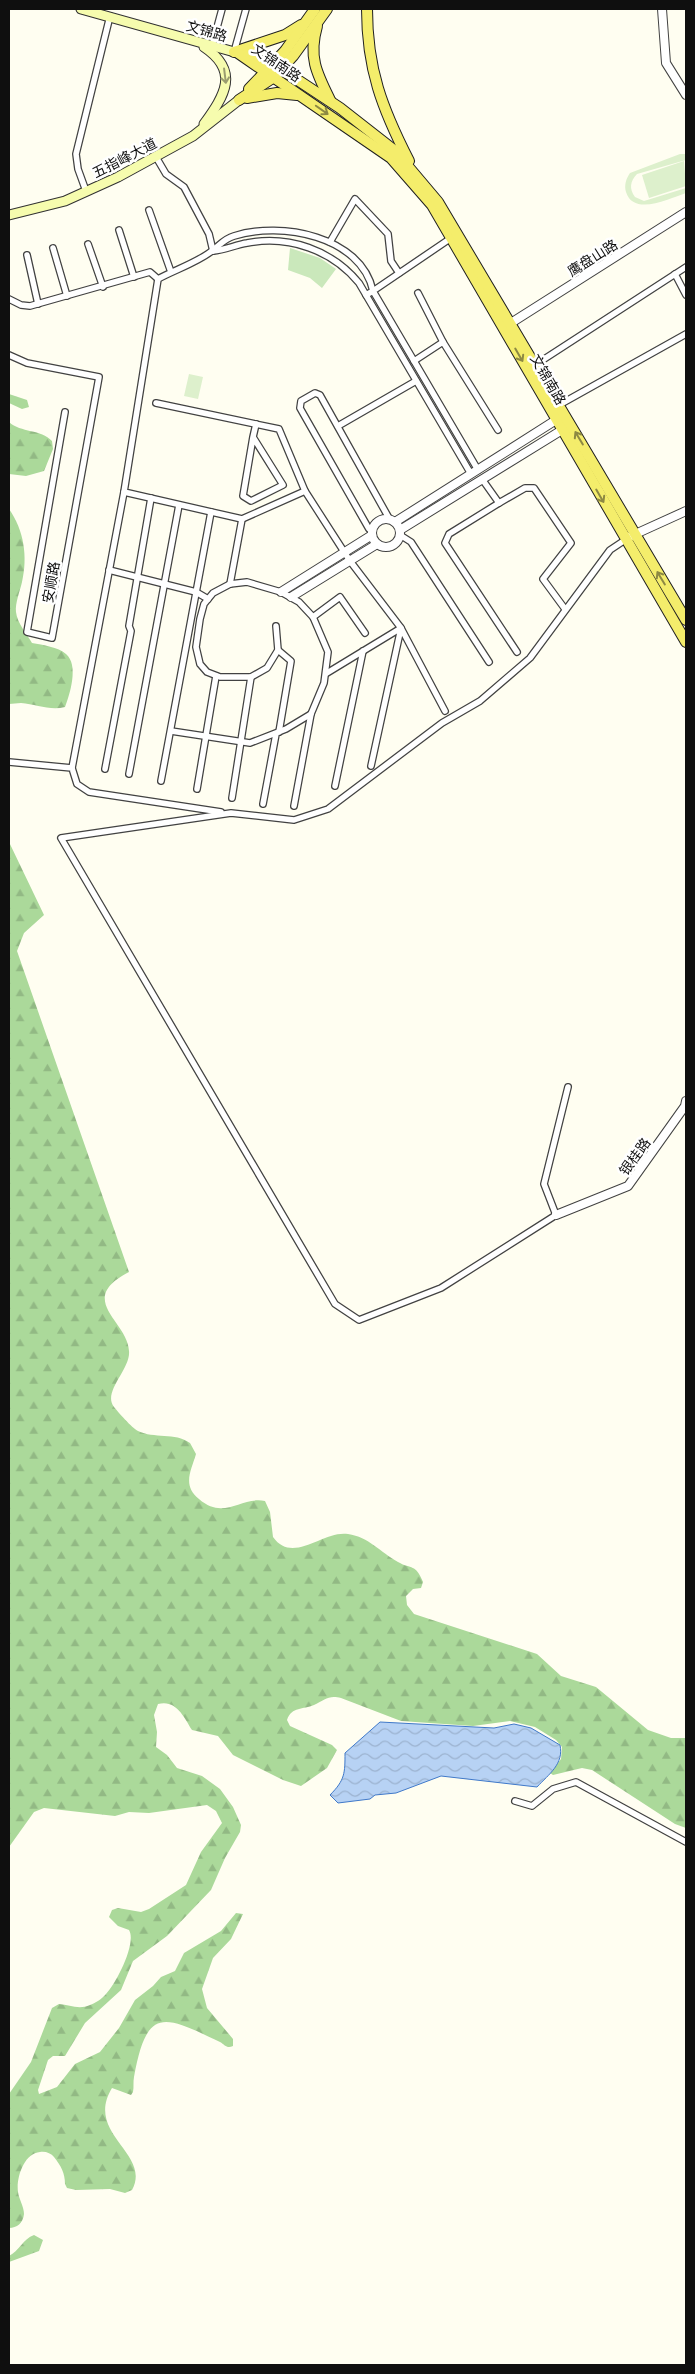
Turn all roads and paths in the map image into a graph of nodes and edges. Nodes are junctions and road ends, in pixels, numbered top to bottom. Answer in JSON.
{"nodes":[{"id":1,"x":81,"y":9,"type":"edge"},
{"id":2,"x":222,"y":9,"type":"edge"},
{"id":3,"x":246,"y":9,"type":"edge"},
{"id":4,"x":315,"y":9,"type":"edge"},
{"id":5,"x":326,"y":9,"type":"edge"},
{"id":6,"x":367,"y":9,"type":"edge"},
{"id":7,"x":662,"y":9,"type":"edge"},
{"id":8,"x":110,"y":16,"type":"junction"},
{"id":9,"x":319,"y":20,"type":"junction"},
{"id":10,"x":306,"y":22,"type":"junction"},
{"id":11,"x":195,"y":41,"type":"junction"},
{"id":12,"x":212,"y":46,"type":"junction"},
{"id":13,"x":236,"y":53,"type":"junction"},
{"id":14,"x":273,"y":70,"type":"junction"},
{"id":15,"x":686,"y":95,"type":"edge"},
{"id":16,"x":301,"y":96,"type":"junction"},
{"id":17,"x":239,"y":100,"type":"junction"},
{"id":18,"x":330,"y":101,"type":"junction"},
{"id":19,"x":198,"y":133,"type":"junction"},
{"id":20,"x":156,"y":157,"type":"junction"},
{"id":21,"x":418,"y":178,"type":"junction"},
{"id":22,"x":86,"y":191,"type":"junction"},
{"id":23,"x":150,"y":210,"type":"dead end"},
{"id":24,"x":686,"y":212,"type":"edge"},
{"id":25,"x":9,"y":215,"type":"edge"},
{"id":26,"x":119,"y":230,"type":"dead end"},
{"id":27,"x":241,"y":234,"type":"junction"},
{"id":28,"x":451,"y":238,"type":"junction"},
{"id":29,"x":328,"y":241,"type":"junction"},
{"id":30,"x":88,"y":244,"type":"dead end"},
{"id":31,"x":243,"y":244,"type":"junction"},
{"id":32,"x":53,"y":248,"type":"dead end"},
{"id":33,"x":213,"y":251,"type":"junction"},
{"id":34,"x":321,"y":252,"type":"junction"},
{"id":35,"x":27,"y":255,"type":"dead end"},
{"id":36,"x":353,"y":258,"type":"junction"},
{"id":37,"x":345,"y":267,"type":"junction"},
{"id":38,"x":686,"y":267,"type":"edge"},
{"id":39,"x":171,"y":272,"type":"junction"},
{"id":40,"x":399,"y":273,"type":"junction"},
{"id":41,"x":675,"y":274,"type":"junction"},
{"id":42,"x":134,"y":277,"type":"junction"},
{"id":43,"x":158,"y":279,"type":"junction"},
{"id":44,"x":103,"y":287,"type":"junction"},
{"id":45,"x":373,"y":291,"type":"junction"},
{"id":46,"x":418,"y":293,"type":"dead end"},
{"id":47,"x":686,"y":294,"type":"edge"},
{"id":48,"x":366,"y":295,"type":"junction"},
{"id":49,"x":67,"y":296,"type":"junction"},
{"id":50,"x":9,"y":300,"type":"edge"},
{"id":51,"x":38,"y":304,"type":"junction"},
{"id":52,"x":511,"y":324,"type":"junction"},
{"id":53,"x":686,"y":334,"type":"edge"},
{"id":54,"x":443,"y":342,"type":"junction"},
{"id":55,"x":9,"y":355,"type":"edge"},
{"id":56,"x":414,"y":361,"type":"junction"},
{"id":57,"x":535,"y":365,"type":"junction"},
{"id":58,"x":416,"y":381,"type":"junction"},
{"id":59,"x":156,"y":403,"type":"dead end"},
{"id":60,"x":559,"y":405,"type":"junction"},
{"id":61,"x":65,"y":412,"type":"dead end"},
{"id":62,"x":256,"y":424,"type":"junction"},
{"id":63,"x":559,"y":425,"type":"junction"},
{"id":64,"x":338,"y":426,"type":"junction"},
{"id":65,"x":498,"y":430,"type":"dead end"},
{"id":66,"x":253,"y":437,"type":"junction"},
{"id":67,"x":475,"y":472,"type":"junction"},
{"id":68,"x":481,"y":480,"type":"junction"},
{"id":69,"x":305,"y":491,"type":"junction"},
{"id":70,"x":124,"y":492,"type":"junction"},
{"id":71,"x":151,"y":498,"type":"junction"},
{"id":72,"x":179,"y":504,"type":"junction"},
{"id":73,"x":499,"y":504,"type":"junction"},
{"id":74,"x":686,"y":511,"type":"edge"},
{"id":75,"x":211,"y":512,"type":"junction"},
{"id":76,"x":242,"y":519,"type":"junction"},
{"id":77,"x":393,"y":521,"type":"junction"},
{"id":78,"x":372,"y":533,"type":"junction"},
{"id":79,"x":400,"y":533,"type":"junction"},
{"id":80,"x":636,"y":534,"type":"junction"},
{"id":81,"x":625,"y":540,"type":"junction"},
{"id":82,"x":378,"y":544,"type":"junction"},
{"id":83,"x":345,"y":552,"type":"junction"},
{"id":84,"x":350,"y":561,"type":"junction"},
{"id":85,"x":110,"y":570,"type":"junction"},
{"id":86,"x":138,"y":577,"type":"junction"},
{"id":87,"x":164,"y":584,"type":"junction"},
{"id":88,"x":230,"y":584,"type":"junction"},
{"id":89,"x":196,"y":592,"type":"junction"},
{"id":90,"x":281,"y":592,"type":"junction"},
{"id":91,"x":291,"y":597,"type":"junction"},
{"id":92,"x":208,"y":599,"type":"junction"},
{"id":93,"x":566,"y":609,"type":"junction"},
{"id":94,"x":313,"y":617,"type":"junction"},
{"id":95,"x":686,"y":620,"type":"edge"},
{"id":96,"x":276,"y":626,"type":"dead end"},
{"id":97,"x":401,"y":628,"type":"junction"},
{"id":98,"x":365,"y":632,"type":"dead end"},
{"id":99,"x":686,"y":642,"type":"edge"},
{"id":100,"x":278,"y":650,"type":"junction"},
{"id":101,"x":363,"y":651,"type":"junction"},
{"id":102,"x":517,"y":652,"type":"dead end"},
{"id":103,"x":489,"y":662,"type":"dead end"},
{"id":104,"x":326,"y":673,"type":"junction"},
{"id":105,"x":216,"y":676,"type":"junction"},
{"id":106,"x":251,"y":677,"type":"junction"},
{"id":107,"x":445,"y":711,"type":"dead end"},
{"id":108,"x":311,"y":714,"type":"junction"},
{"id":109,"x":171,"y":731,"type":"junction"},
{"id":110,"x":277,"y":733,"type":"junction"},
{"id":111,"x":206,"y":736,"type":"junction"},
{"id":112,"x":241,"y":742,"type":"junction"},
{"id":113,"x":9,"y":762,"type":"edge"},
{"id":114,"x":371,"y":766,"type":"dead end"},
{"id":115,"x":72,"y":768,"type":"junction"},
{"id":116,"x":105,"y":769,"type":"dead end"},
{"id":117,"x":129,"y":774,"type":"dead end"},
{"id":118,"x":161,"y":781,"type":"dead end"},
{"id":119,"x":335,"y":786,"type":"dead end"},
{"id":120,"x":197,"y":789,"type":"dead end"},
{"id":121,"x":232,"y":798,"type":"dead end"},
{"id":122,"x":263,"y":804,"type":"dead end"},
{"id":123,"x":294,"y":806,"type":"dead end"},
{"id":124,"x":231,"y":813,"type":"junction"},
{"id":125,"x":568,"y":1087,"type":"dead end"},
{"id":126,"x":686,"y":1101,"type":"edge"},
{"id":127,"x":556,"y":1215,"type":"junction"},
{"id":128,"x":516,"y":1801,"type":"dead end"},
{"id":129,"x":686,"y":1842,"type":"edge"}],
"edges":[{"from":1,"to":8,"type":"main road","name":"文锦路"},
{"from":2,"to":12,"type":"street"},
{"from":3,"to":13,"type":"street"},
{"from":4,"to":10,"type":"main road"},
{"from":5,"to":9,"type":"main road"},
{"from":6,"to":21,"type":"main road"},
{"from":7,"to":15,"type":"street"},
{"from":8,"to":11,"type":"main road","name":"文锦路"},
{"from":8,"to":22,"type":"street"},
{"from":9,"to":14,"type":"main road"},
{"from":9,"to":18,"type":"main road"},
{"from":10,"to":13,"type":"main road"},
{"from":10,"to":14,"type":"main road"},
{"from":11,"to":12,"type":"main road","name":"文锦路"},
{"from":11,"to":19,"type":"main road","one_way":true},
{"from":12,"to":13,"type":"main road","name":"文锦路"},
{"from":13,"to":14,"type":"main road","name":"文锦南路"},
{"from":14,"to":16,"type":"main road","name":"文锦南路"},
{"from":14,"to":17,"type":"main road"},
{"from":14,"to":18,"type":"main road","name":"文锦南路"},
{"from":16,"to":17,"type":"main road"},
{"from":16,"to":28,"type":"main road","name":"文锦南路","one_way":true},
{"from":17,"to":19,"type":"main road","name":"五指峰大道"},
{"from":18,"to":21,"type":"main road","name":"文锦南路"},
{"from":19,"to":20,"type":"main road","name":"五指峰大道"},
{"from":20,"to":22,"type":"main road","name":"五指峰大道"},
{"from":20,"to":33,"type":"street"},
{"from":21,"to":52,"type":"main road","name":"文锦南路"},
{"from":22,"to":25,"type":"main road","name":"五指峰大道"},
{"from":23,"to":39,"type":"street"},
{"from":24,"to":52,"type":"street","name":"鹰盘山路"},
{"from":26,"to":42,"type":"street"},
{"from":27,"to":29,"type":"street"},
{"from":27,"to":31,"type":"street"},
{"from":27,"to":33,"type":"street"},
{"from":28,"to":40,"type":"street"},
{"from":28,"to":63,"type":"main road","name":"文锦南路","one_way":true},
{"from":29,"to":34,"type":"street"},
{"from":29,"to":36,"type":"street"},
{"from":29,"to":40,"type":"street"},
{"from":30,"to":44,"type":"street"},
{"from":31,"to":33,"type":"street"},
{"from":31,"to":34,"type":"street"},
{"from":32,"to":49,"type":"street"},
{"from":33,"to":39,"type":"street"},
{"from":34,"to":37,"type":"street"},
{"from":35,"to":51,"type":"street"},
{"from":36,"to":37,"type":"street"},
{"from":36,"to":45,"type":"street"},
{"from":37,"to":48,"type":"street"},
{"from":38,"to":41,"type":"street"},
{"from":39,"to":43,"type":"street"},
{"from":40,"to":45,"type":"street"},
{"from":41,"to":47,"type":"street"},
{"from":41,"to":57,"type":"street"},
{"from":42,"to":43,"type":"street"},
{"from":42,"to":44,"type":"street"},
{"from":43,"to":70,"type":"street"},
{"from":44,"to":49,"type":"street"},
{"from":45,"to":48,"type":"street"},
{"from":45,"to":56,"type":"street"},
{"from":46,"to":54,"type":"street"},
{"from":48,"to":58,"type":"street"},
{"from":49,"to":51,"type":"street"},
{"from":50,"to":51,"type":"street"},
{"from":52,"to":57,"type":"main road","name":"文锦南路"},
{"from":53,"to":60,"type":"street"},
{"from":54,"to":56,"type":"street"},
{"from":54,"to":65,"type":"street"},
{"from":55,"to":61,"type":"street","name":"安顺路"},
{"from":56,"to":67,"type":"street"},
{"from":57,"to":60,"type":"main road","name":"文锦南路"},
{"from":58,"to":64,"type":"street"},
{"from":58,"to":67,"type":"street"},
{"from":59,"to":62,"type":"street"},
{"from":80,"to":60,"type":"main road","name":"文锦南路","one_way":true},
{"from":62,"to":66,"type":"street"},
{"from":62,"to":69,"type":"street"},
{"from":63,"to":67,"type":"street"},
{"from":63,"to":68,"type":"street"},
{"from":63,"to":81,"type":"main road","name":"文锦南路","one_way":true},
{"from":64,"to":77,"type":"street"},
{"from":64,"to":78,"type":"street"},
{"from":66,"to":66,"type":"street"},
{"from":67,"to":68,"type":"street"},
{"from":67,"to":77,"type":"street"},
{"from":68,"to":73,"type":"street"},
{"from":68,"to":79,"type":"street"},
{"from":69,"to":76,"type":"street"},
{"from":69,"to":83,"type":"street"},
{"from":70,"to":71,"type":"street"},
{"from":70,"to":85,"type":"street"},
{"from":71,"to":72,"type":"street"},
{"from":71,"to":86,"type":"street"},
{"from":72,"to":75,"type":"street"},
{"from":72,"to":87,"type":"street"},
{"from":73,"to":93,"type":"street"},
{"from":73,"to":102,"type":"street"},
{"from":74,"to":80,"type":"street"},
{"from":75,"to":76,"type":"street"},
{"from":75,"to":89,"type":"street"},
{"from":76,"to":88,"type":"street"},
{"from":77,"to":78,"type":"street"},
{"from":77,"to":79,"type":"street"},
{"from":78,"to":82,"type":"street"},
{"from":78,"to":83,"type":"street"},
{"from":79,"to":82,"type":"street"},
{"from":79,"to":103,"type":"street"},
{"from":80,"to":81,"type":"street"},
{"from":95,"to":80,"type":"main road","name":"文锦南路","one_way":true},
{"from":81,"to":93,"type":"street"},
{"from":81,"to":99,"type":"main road","name":"文锦南路"},
{"from":82,"to":84,"type":"street"},
{"from":83,"to":84,"type":"street"},
{"from":83,"to":90,"type":"street"},
{"from":84,"to":91,"type":"street"},
{"from":84,"to":97,"type":"street"},
{"from":85,"to":86,"type":"street"},
{"from":85,"to":115,"type":"street"},
{"from":86,"to":87,"type":"street"},
{"from":86,"to":116,"type":"street"},
{"from":87,"to":89,"type":"street"},
{"from":87,"to":117,"type":"street"},
{"from":88,"to":90,"type":"street"},
{"from":88,"to":92,"type":"street"},
{"from":89,"to":92,"type":"street"},
{"from":89,"to":109,"type":"street"},
{"from":90,"to":91,"type":"street"},
{"from":91,"to":94,"type":"street"},
{"from":92,"to":105,"type":"street"},
{"from":93,"to":124,"type":"street"},
{"from":94,"to":98,"type":"street"},
{"from":94,"to":104,"type":"street"},
{"from":96,"to":100,"type":"street"},
{"from":97,"to":101,"type":"street"},
{"from":97,"to":107,"type":"street"},
{"from":97,"to":114,"type":"street"},
{"from":100,"to":106,"type":"street"},
{"from":100,"to":110,"type":"street"},
{"from":101,"to":104,"type":"street"},
{"from":101,"to":119,"type":"street"},
{"from":104,"to":108,"type":"street"},
{"from":105,"to":106,"type":"street"},
{"from":105,"to":111,"type":"street"},
{"from":106,"to":112,"type":"street"},
{"from":108,"to":110,"type":"street"},
{"from":108,"to":123,"type":"street"},
{"from":109,"to":111,"type":"street"},
{"from":109,"to":118,"type":"street"},
{"from":110,"to":112,"type":"street"},
{"from":110,"to":122,"type":"street"},
{"from":111,"to":112,"type":"street"},
{"from":111,"to":120,"type":"street"},
{"from":112,"to":121,"type":"street"},
{"from":113,"to":115,"type":"street"},
{"from":115,"to":124,"type":"street"},
{"from":124,"to":127,"type":"street"},
{"from":125,"to":127,"type":"street"},
{"from":126,"to":127,"type":"street","name":"银桂路"},
{"from":128,"to":129,"type":"street"}]}
